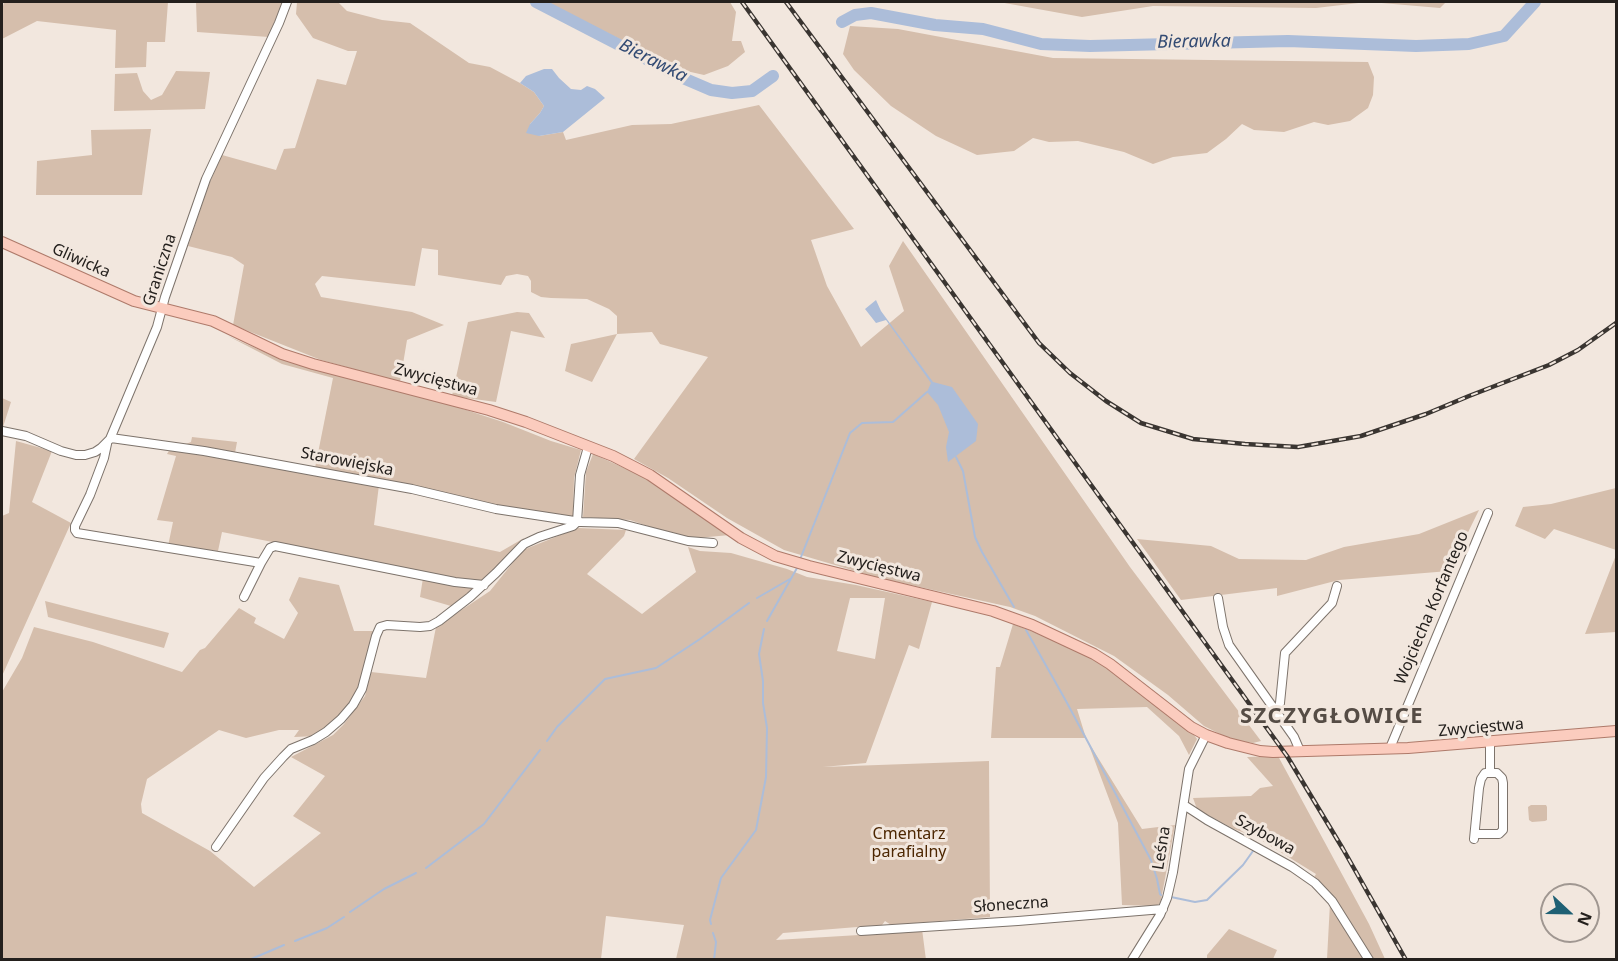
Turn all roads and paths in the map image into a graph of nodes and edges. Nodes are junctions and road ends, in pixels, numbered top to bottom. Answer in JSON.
{"nodes":[{"id":1,"x":287,"y":2,"type":"edge"},
{"id":2,"x":2,"y":242,"type":"edge"},
{"id":3,"x":150,"y":306,"type":"joint"},
{"id":4,"x":162,"y":309,"type":"junction"},
{"id":5,"x":2,"y":430,"type":"edge"},
{"id":6,"x":109,"y":441,"type":"junction"},
{"id":7,"x":588,"y":447,"type":"junction"},
{"id":8,"x":1488,"y":513,"type":"dead end"},
{"id":9,"x":577,"y":522,"type":"junction"},
{"id":10,"x":713,"y":543,"type":"dead end"},
{"id":11,"x":261,"y":563,"type":"junction"},
{"id":12,"x":484,"y":585,"type":"junction"},
{"id":13,"x":1336,"y":586,"type":"dead end"},
{"id":14,"x":244,"y":597,"type":"dead end"},
{"id":15,"x":1218,"y":598,"type":"dead end"},
{"id":16,"x":1277,"y":712,"type":"junction"},
{"id":17,"x":1617,"y":731,"type":"edge"},
{"id":18,"x":1206,"y":735,"type":"junction"},
{"id":19,"x":1490,"y":742,"type":"junction"},
{"id":20,"x":1390,"y":748,"type":"junction"},
{"id":21,"x":1300,"y":751,"type":"junction"},
{"id":22,"x":1490,"y":772,"type":"junction"},
{"id":23,"x":1184,"y":806,"type":"junction"},
{"id":24,"x":216,"y":847,"type":"dead end"},
{"id":25,"x":1163,"y":909,"type":"junction"},
{"id":26,"x":861,"y":931,"type":"dead end"},
{"id":27,"x":1132,"y":960,"type":"edge"},
{"id":28,"x":1368,"y":960,"type":"edge"}],
"edges":[{"from":1,"to":4,"type":"street","name":"Graniczna"},
{"from":2,"to":3,"type":"main road","name":"Gliwicka"},
{"from":3,"to":4,"type":"main road","name":"Zwycięstwa"},
{"from":4,"to":6,"type":"street","name":"Graniczna"},
{"from":4,"to":7,"type":"main road","name":"Zwycięstwa"},
{"from":5,"to":6,"type":"street"},
{"from":6,"to":9,"type":"street","name":"Starowiejska"},
{"from":6,"to":11,"type":"street"},
{"from":7,"to":9,"type":"street"},
{"from":7,"to":18,"type":"main road","name":"Zwycięstwa"},
{"from":8,"to":20,"type":"street","name":"Wojciecha Korfantego"},
{"from":9,"to":10,"type":"street","name":"Starowiejska"},
{"from":9,"to":12,"type":"street","name":"Starowiejska"},
{"from":11,"to":12,"type":"street"},
{"from":11,"to":14,"type":"street"},
{"from":12,"to":24,"type":"street","name":"Starowiejska"},
{"from":13,"to":16,"type":"street"},
{"from":15,"to":16,"type":"street"},
{"from":16,"to":21,"type":"street"},
{"from":17,"to":19,"type":"main road","name":"Zwycięstwa"},
{"from":18,"to":21,"type":"main road","name":"Zwycięstwa"},
{"from":18,"to":23,"type":"street","name":"Leśna"},
{"from":19,"to":20,"type":"main road","name":"Zwycięstwa"},
{"from":19,"to":22,"type":"street"},
{"from":20,"to":21,"type":"main road","name":"Zwycięstwa"},
{"from":22,"to":22,"type":"street"},
{"from":23,"to":25,"type":"street","name":"Leśna"},
{"from":23,"to":28,"type":"street","name":"Szybowa"},
{"from":25,"to":26,"type":"street","name":"Słoneczna"},
{"from":25,"to":27,"type":"street","name":"Leśna"}]}
